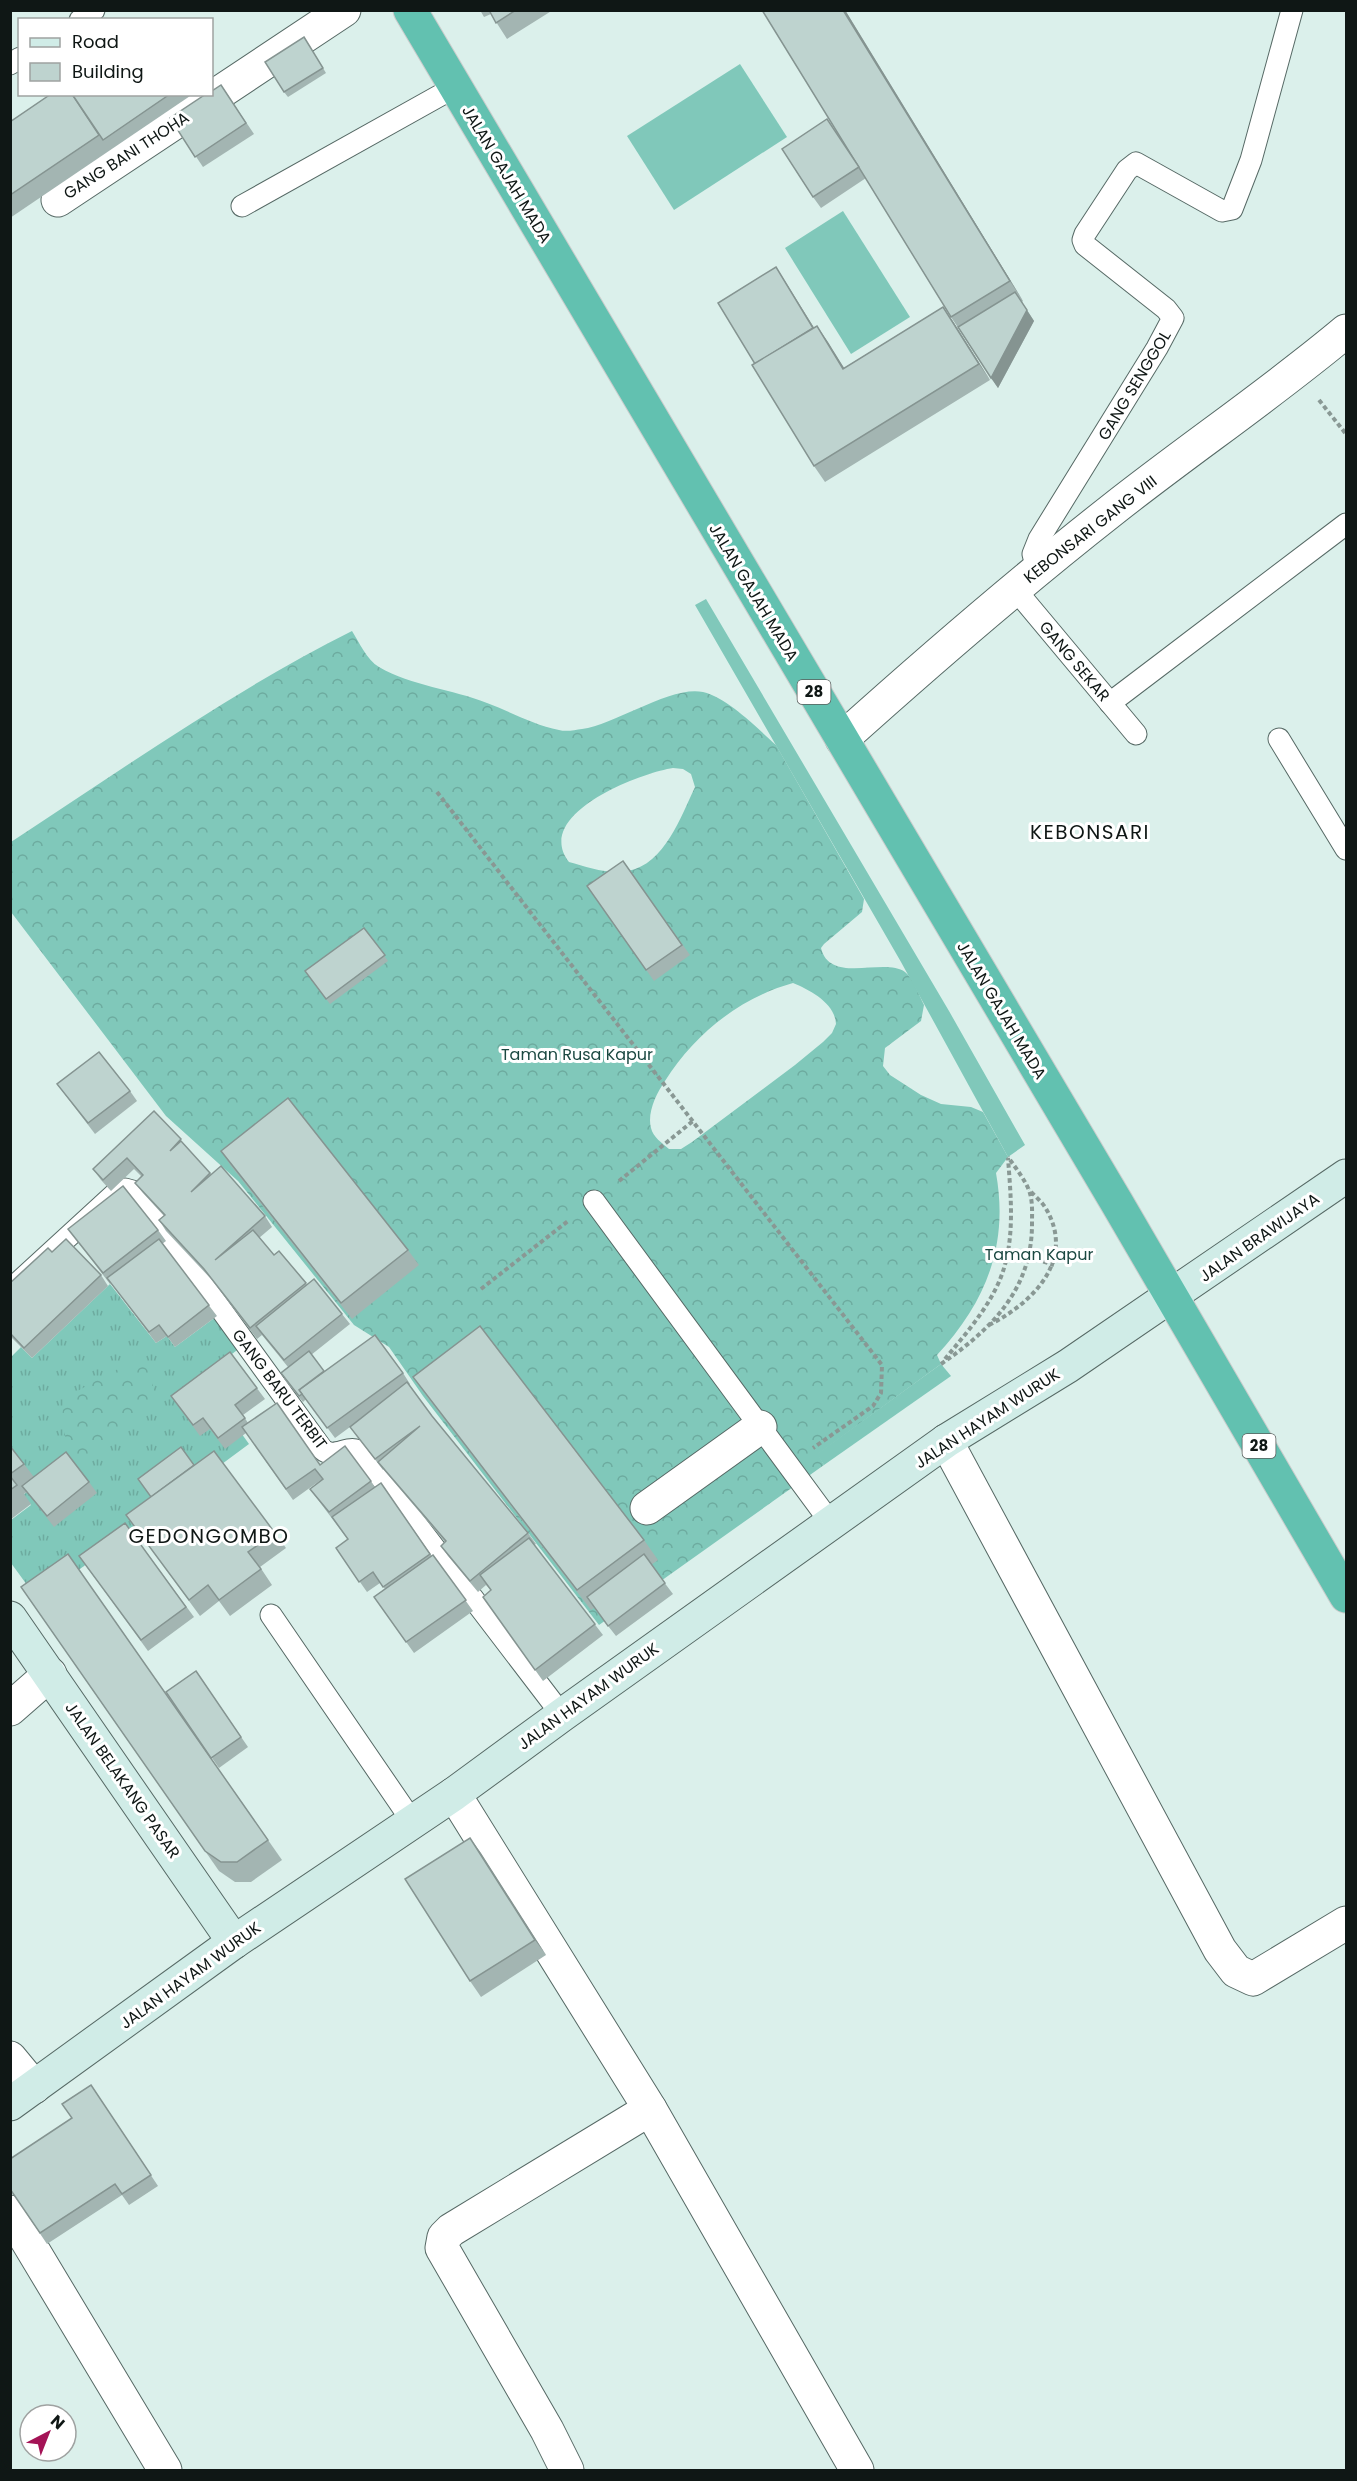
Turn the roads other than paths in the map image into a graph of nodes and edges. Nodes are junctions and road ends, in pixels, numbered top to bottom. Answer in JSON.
{"nodes":[{"id":1,"x":344,"y":10,"type":"edge"},
{"id":2,"x":410,"y":10,"type":"edge"},
{"id":3,"x":1292,"y":10,"type":"edge"},
{"id":4,"x":455,"y":87,"type":"junction"},
{"id":5,"x":58,"y":200,"type":"dead end"},
{"id":6,"x":242,"y":206,"type":"dead end"},
{"id":7,"x":1347,"y":331,"type":"edge"},
{"id":8,"x":1347,"y":524,"type":"edge"},
{"id":9,"x":1026,"y":579,"type":"junction"},
{"id":10,"x":1110,"y":703,"type":"junction"},
{"id":11,"x":1136,"y":734,"type":"dead end"},
{"id":12,"x":842,"y":739,"type":"junction"},
{"id":13,"x":1279,"y":739,"type":"dead end"},
{"id":14,"x":1347,"y":849,"type":"edge"},
{"id":15,"x":1347,"y":1176,"type":"edge"},
{"id":16,"x":594,"y":1201,"type":"dead end"},
{"id":17,"x":10,"y":1290,"type":"edge"},
{"id":18,"x":1172,"y":1297,"type":"junction"},
{"id":19,"x":760,"y":1427,"type":"junction"},
{"id":20,"x":946,"y":1442,"type":"junction"},
{"id":21,"x":647,"y":1508,"type":"dead end"},
{"id":22,"x":831,"y":1523,"type":"junction"},
{"id":23,"x":1347,"y":1596,"type":"edge"},
{"id":24,"x":271,"y":1615,"type":"dead end"},
{"id":25,"x":10,"y":1618,"type":"edge"},
{"id":26,"x":50,"y":1674,"type":"junction"},
{"id":27,"x":10,"y":1709,"type":"edge"},
{"id":28,"x":562,"y":1715,"type":"junction"},
{"id":29,"x":454,"y":1794,"type":"junction"},
{"id":30,"x":412,"y":1821,"type":"junction"},
{"id":31,"x":1347,"y":1923,"type":"edge"},
{"id":32,"x":234,"y":1942,"type":"junction"},
{"id":33,"x":10,"y":2058,"type":"edge"},
{"id":34,"x":22,"y":2096,"type":"edge"},
{"id":35,"x":650,"y":2109,"type":"junction"},
{"id":36,"x":10,"y":2212,"type":"edge"},
{"id":37,"x":165,"y":2470,"type":"edge"},
{"id":38,"x":567,"y":2470,"type":"edge"},
{"id":39,"x":857,"y":2470,"type":"edge"}],
"edges":[{"from":1,"to":5,"type":"street","name":"GANG BANI THOHA"},
{"from":2,"to":4,"type":"highway","name":"JALAN GAJAH MADA","number":"28"},
{"from":3,"to":9,"type":"lane","name":"GANG SENGGOL"},
{"from":4,"to":6,"type":"lane"},
{"from":4,"to":12,"type":"highway","name":"JALAN GAJAH MADA","number":"28"},
{"from":7,"to":9,"type":"street","name":"KEBONSARI GANG VIII"},
{"from":8,"to":10,"type":"lane"},
{"from":9,"to":10,"type":"lane","name":"GANG SEKAR"},
{"from":9,"to":12,"type":"street","name":"KEBONSARI GANG VIII"},
{"from":10,"to":11,"type":"lane","name":"GANG SEKAR"},
{"from":12,"to":18,"type":"highway","name":"JALAN GAJAH MADA","number":"28"},
{"from":13,"to":14,"type":"lane"},
{"from":15,"to":18,"type":"main road","name":"JALAN BRAWIJAYA"},
{"from":16,"to":19,"type":"lane"},
{"from":17,"to":28,"type":"lane","name":"GANG BARU TERBIT"},
{"from":18,"to":20,"type":"main road","name":"JALAN HAYAM WURUK"},
{"from":18,"to":23,"type":"highway","number":"28"},
{"from":19,"to":21,"type":"street"},
{"from":19,"to":22,"type":"lane"},
{"from":20,"to":22,"type":"main road","name":"JALAN HAYAM WURUK"},
{"from":20,"to":31,"type":"street"},
{"from":22,"to":28,"type":"main road","name":"JALAN HAYAM WURUK"},
{"from":24,"to":30,"type":"lane"},
{"from":25,"to":26,"type":"main road","name":"JALAN BELAKANG PASAR"},
{"from":26,"to":27,"type":"street"},
{"from":26,"to":32,"type":"main road","name":"JALAN BELAKANG PASAR"},
{"from":28,"to":29,"type":"main road","name":"JALAN HAYAM WURUK"},
{"from":29,"to":30,"type":"main road","name":"JALAN HAYAM WURUK"},
{"from":29,"to":35,"type":"street"},
{"from":30,"to":32,"type":"main road","name":"JALAN HAYAM WURUK"},
{"from":32,"to":34,"type":"main road","name":"JALAN HAYAM WURUK"},
{"from":33,"to":34,"type":"street"},
{"from":35,"to":38,"type":"street"},
{"from":35,"to":39,"type":"street"},
{"from":36,"to":37,"type":"street"}]}
